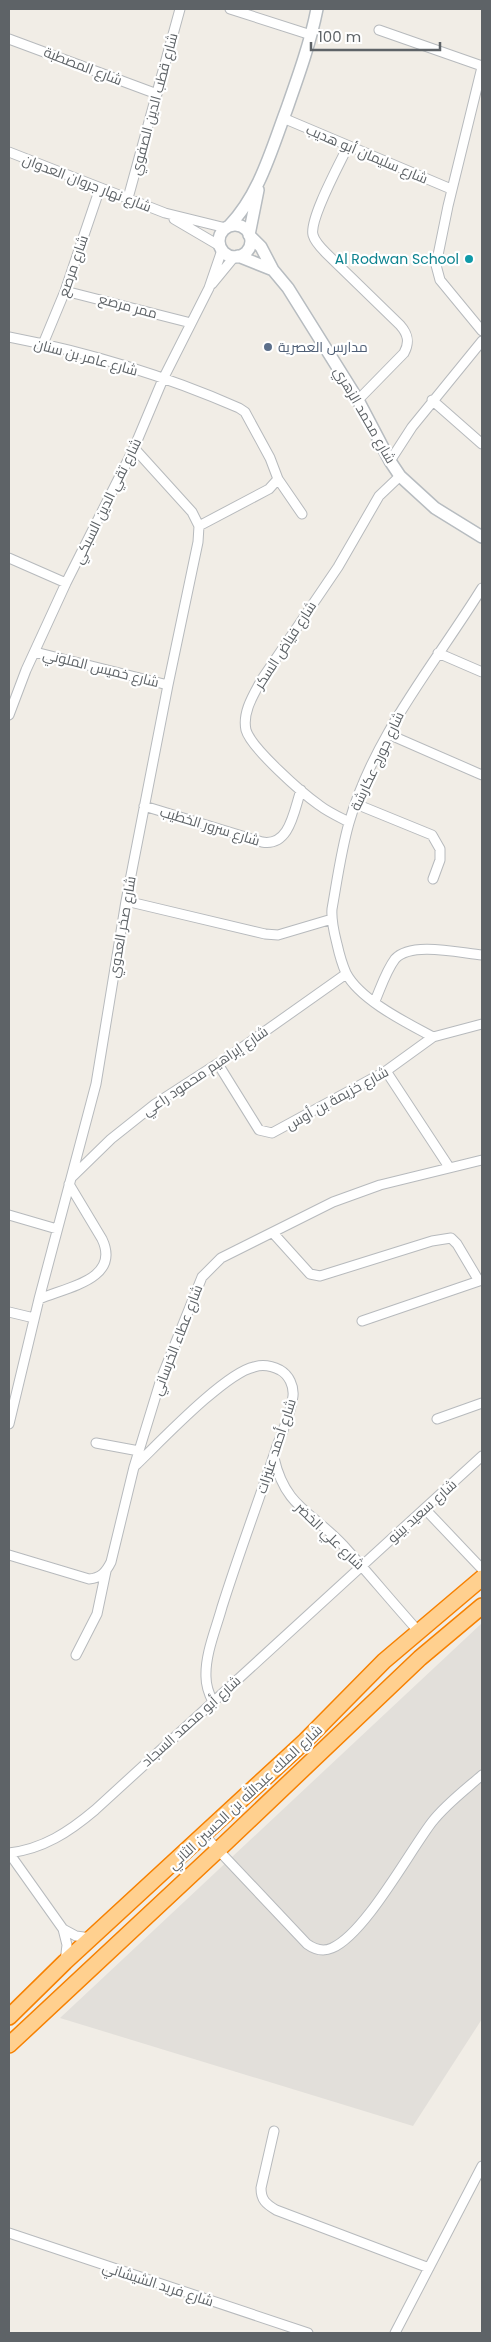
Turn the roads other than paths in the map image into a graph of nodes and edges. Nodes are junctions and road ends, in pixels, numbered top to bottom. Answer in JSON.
{"nodes":[{"id":1,"x":180,"y":9,"type":"edge"},
{"id":2,"x":230,"y":9,"type":"edge"},
{"id":3,"x":317,"y":9,"type":"edge"},
{"id":4,"x":379,"y":30,"type":"dead end"},
{"id":5,"x":311,"y":35,"type":"junction"},
{"id":6,"x":9,"y":39,"type":"edge"},
{"id":7,"x":482,"y":66,"type":"edge"},
{"id":8,"x":157,"y":94,"type":"junction"},
{"id":9,"x":283,"y":118,"type":"junction"},
{"id":10,"x":348,"y":146,"type":"junction"},
{"id":11,"x":9,"y":153,"type":"edge"},
{"id":12,"x":259,"y":183,"type":"junction"},
{"id":13,"x":100,"y":188,"type":"junction"},
{"id":14,"x":451,"y":189,"type":"junction"},
{"id":15,"x":128,"y":198,"type":"junction"},
{"id":16,"x":165,"y":213,"type":"junction"},
{"id":17,"x":227,"y":227,"type":"junction"},
{"id":18,"x":250,"y":236,"type":"junction"},
{"id":19,"x":221,"y":248,"type":"junction"},
{"id":20,"x":236,"y":256,"type":"junction"},
{"id":21,"x":273,"y":270,"type":"junction"},
{"id":22,"x":209,"y":288,"type":"junction"},
{"id":23,"x":65,"y":291,"type":"junction"},
{"id":24,"x":191,"y":323,"type":"junction"},
{"id":25,"x":482,"y":331,"type":"edge"},
{"id":26,"x":9,"y":337,"type":"edge"},
{"id":27,"x":482,"y":341,"type":"edge"},
{"id":28,"x":44,"y":344,"type":"junction"},
{"id":29,"x":163,"y":379,"type":"junction"},
{"id":30,"x":358,"y":400,"type":"junction"},
{"id":31,"x":432,"y":400,"type":"junction"},
{"id":32,"x":482,"y":444,"type":"edge"},
{"id":33,"x":134,"y":448,"type":"junction"},
{"id":34,"x":390,"y":461,"type":"junction"},
{"id":35,"x":400,"y":476,"type":"junction"},
{"id":36,"x":278,"y":479,"type":"junction"},
{"id":37,"x":302,"y":514,"type":"dead end"},
{"id":38,"x":199,"y":526,"type":"junction"},
{"id":39,"x":482,"y":537,"type":"edge"},
{"id":40,"x":9,"y":558,"type":"edge"},
{"id":41,"x":66,"y":583,"type":"junction"},
{"id":42,"x":482,"y":588,"type":"edge"},
{"id":43,"x":35,"y":652,"type":"junction"},
{"id":44,"x":438,"y":653,"type":"junction"},
{"id":45,"x":482,"y":672,"type":"edge"},
{"id":46,"x":168,"y":685,"type":"junction"},
{"id":47,"x":9,"y":715,"type":"edge"},
{"id":48,"x":388,"y":734,"type":"junction"},
{"id":49,"x":482,"y":775,"type":"edge"},
{"id":50,"x":301,"y":790,"type":"junction"},
{"id":51,"x":356,"y":804,"type":"junction"},
{"id":52,"x":144,"y":806,"type":"junction"},
{"id":53,"x":350,"y":822,"type":"junction"},
{"id":54,"x":433,"y":880,"type":"dead end"},
{"id":55,"x":126,"y":901,"type":"junction"},
{"id":56,"x":332,"y":919,"type":"junction"},
{"id":57,"x":482,"y":955,"type":"edge"},
{"id":58,"x":346,"y":974,"type":"junction"},
{"id":59,"x":375,"y":1001,"type":"junction"},
{"id":60,"x":482,"y":1024,"type":"edge"},
{"id":61,"x":433,"y":1037,"type":"junction"},
{"id":62,"x":218,"y":1064,"type":"junction"},
{"id":63,"x":386,"y":1071,"type":"junction"},
{"id":64,"x":482,"y":1160,"type":"edge"},
{"id":65,"x":450,"y":1167,"type":"junction"},
{"id":66,"x":70,"y":1180,"type":"junction"},
{"id":67,"x":9,"y":1215,"type":"edge"},
{"id":68,"x":57,"y":1229,"type":"junction"},
{"id":69,"x":273,"y":1233,"type":"junction"},
{"id":70,"x":480,"y":1281,"type":"edge"},
{"id":71,"x":39,"y":1299,"type":"junction"},
{"id":72,"x":9,"y":1312,"type":"edge"},
{"id":73,"x":34,"y":1318,"type":"junction"},
{"id":74,"x":362,"y":1321,"type":"dead end"},
{"id":75,"x":482,"y":1403,"type":"edge"},
{"id":76,"x":437,"y":1418,"type":"dead end"},
{"id":77,"x":9,"y":1424,"type":"edge"},
{"id":78,"x":96,"y":1443,"type":"dead end"},
{"id":79,"x":139,"y":1451,"type":"junction"},
{"id":80,"x":274,"y":1456,"type":"junction"},
{"id":81,"x":482,"y":1456,"type":"edge"},
{"id":82,"x":134,"y":1467,"type":"junction"},
{"id":83,"x":425,"y":1509,"type":"junction"},
{"id":84,"x":9,"y":1555,"type":"edge"},
{"id":85,"x":362,"y":1567,"type":"junction"},
{"id":86,"x":482,"y":1570,"type":"edge"},
{"id":87,"x":106,"y":1571,"type":"junction"},
{"id":88,"x":482,"y":1578,"type":"edge"},
{"id":89,"x":482,"y":1606,"type":"edge"},
{"id":90,"x":418,"y":1632,"type":"junction"},
{"id":91,"x":76,"y":1655,"type":"dead end"},
{"id":92,"x":213,"y":1702,"type":"junction"},
{"id":93,"x":482,"y":1775,"type":"edge"},
{"id":94,"x":205,"y":1836,"type":"junction"},
{"id":95,"x":27,"y":1850,"type":"junction"},
{"id":96,"x":218,"y":1850,"type":"junction"},
{"id":97,"x":9,"y":1853,"type":"edge"},
{"id":98,"x":22,"y":1870,"type":"junction"},
{"id":99,"x":63,"y":1929,"type":"junction"},
{"id":100,"x":92,"y":1938,"type":"junction"},
{"id":101,"x":65,"y":1962,"type":"junction"},
{"id":102,"x":9,"y":2017,"type":"edge"},
{"id":103,"x":9,"y":2045,"type":"edge"},
{"id":104,"x":274,"y":2131,"type":"dead end"},
{"id":105,"x":482,"y":2166,"type":"edge"},
{"id":106,"x":479,"y":2182,"type":"edge"},
{"id":107,"x":9,"y":2233,"type":"edge"},
{"id":108,"x":429,"y":2268,"type":"junction"},
{"id":109,"x":280,"y":2329,"type":"edge"},
{"id":110,"x":308,"y":2333,"type":"edge"},
{"id":111,"x":395,"y":2333,"type":"edge"}],
"edges":[{"from":1,"to":8,"type":"street","name":"شارع قطب الدين الصفوي"},
{"from":2,"to":5,"type":"street"},
{"from":3,"to":5,"type":"street"},
{"from":4,"to":7,"type":"street"},
{"from":5,"to":9,"type":"street"},
{"from":6,"to":8,"type":"street","name":"شارع المصطبة"},
{"from":7,"to":14,"type":"street"},
{"from":8,"to":15,"type":"street","name":"شارع قطب الدين الصفوي"},
{"from":9,"to":10,"type":"street","name":"شارع سليمان أبو هديب"},
{"from":9,"to":12,"type":"street"},
{"from":10,"to":14,"type":"street","name":"شارع سليمان أبو هديب"},
{"from":10,"to":30,"type":"street"},
{"from":11,"to":13,"type":"street","name":"شارع نهار جروان العدوان"},
{"from":12,"to":17,"type":"street"},
{"from":12,"to":18,"type":"street"},
{"from":13,"to":15,"type":"street","name":"شارع نهار جروان العدوان"},
{"from":13,"to":23,"type":"street","name":"شارع مرصع"},
{"from":14,"to":25,"type":"street"},
{"from":15,"to":16,"type":"street","name":"شارع نهار جروان العدوان"},
{"from":16,"to":17,"type":"street","name":"شارع نهار جروان العدوان"},
{"from":16,"to":19,"type":"street","name":"شارع نهار جروان العدوان"},
{"from":17,"to":18,"type":"street"},
{"from":17,"to":19,"type":"street"},
{"from":18,"to":20,"type":"street"},
{"from":18,"to":21,"type":"street","name":"شارع محمد الزهري"},
{"from":19,"to":20,"type":"street"},
{"from":19,"to":22,"type":"street","name":"شارع تقي الدين السبكي"},
{"from":20,"to":21,"type":"street","name":"شارع محمد الزهري"},
{"from":20,"to":22,"type":"street","name":"شارع تقي الدين السبكي"},
{"from":21,"to":30,"type":"street","name":"شارع محمد الزهري"},
{"from":22,"to":24,"type":"street","name":"شارع تقي الدين السبكي"},
{"from":23,"to":24,"type":"street","name":"ممر مرصع"},
{"from":23,"to":28,"type":"street","name":"شارع مرصع"},
{"from":24,"to":29,"type":"street","name":"شارع تقي الدين السبكي"},
{"from":26,"to":28,"type":"street","name":"شارع عامر بن سنان"},
{"from":27,"to":31,"type":"street"},
{"from":28,"to":29,"type":"street","name":"شارع عامر بن سنان"},
{"from":29,"to":33,"type":"street","name":"شارع تقي الدين السبكي"},
{"from":29,"to":36,"type":"street","name":"شارع عامر بن سنان"},
{"from":30,"to":34,"type":"street","name":"شارع محمد الزهري"},
{"from":31,"to":32,"type":"street"},
{"from":31,"to":34,"type":"street"},
{"from":33,"to":38,"type":"street"},
{"from":33,"to":41,"type":"street","name":"شارع تقي الدين السبكي"},
{"from":34,"to":35,"type":"street","name":"شارع محمد الزهري"},
{"from":35,"to":39,"type":"street","name":"شارع محمد الزهري"},
{"from":35,"to":50,"type":"street","name":"شارع فياض السكر"},
{"from":36,"to":37,"type":"street","name":"شارع عامر بن سنان"},
{"from":36,"to":38,"type":"street"},
{"from":38,"to":46,"type":"street","name":"شارع صخر العدوي"},
{"from":40,"to":41,"type":"street"},
{"from":41,"to":43,"type":"street","name":"شارع تقي الدين السبكي"},
{"from":42,"to":44,"type":"street","name":"شارع جورج عكارشة"},
{"from":43,"to":46,"type":"street","name":"شارع خميس الملوني"},
{"from":43,"to":47,"type":"street","name":"شارع تقي الدين السبكي"},
{"from":44,"to":45,"type":"street"},
{"from":44,"to":48,"type":"street","name":"شارع جورج عكارشة"},
{"from":46,"to":52,"type":"street","name":"شارع صخر العدوي"},
{"from":48,"to":49,"type":"street"},
{"from":48,"to":51,"type":"street","name":"شارع جورج عكارشة"},
{"from":50,"to":52,"type":"street","name":"شارع سرور الخطيب"},
{"from":50,"to":53,"type":"street","name":"شارع فياض السكر"},
{"from":51,"to":53,"type":"street","name":"شارع جورج عكارشة"},
{"from":51,"to":54,"type":"street"},
{"from":52,"to":55,"type":"street","name":"شارع صخر العدوي"},
{"from":53,"to":56,"type":"street","name":"شارع جورج عكارشة"},
{"from":55,"to":56,"type":"street"},
{"from":55,"to":66,"type":"street","name":"شارع صخر العدوي"},
{"from":56,"to":58,"type":"street","name":"شارع جورج عكارشة"},
{"from":57,"to":59,"type":"street"},
{"from":58,"to":59,"type":"street","name":"شارع جورج عكارشة"},
{"from":58,"to":62,"type":"street","name":"شارع إبراهيم محمود راعي"},
{"from":59,"to":61,"type":"street","name":"شارع جورج عكارشة"},
{"from":60,"to":61,"type":"street","name":"شارع خزيمة بن أوس"},
{"from":61,"to":63,"type":"street","name":"شارع خزيمة بن أوس"},
{"from":62,"to":63,"type":"street","name":"شارع خزيمة بن أوس"},
{"from":62,"to":66,"type":"street","name":"شارع إبراهيم محمود راعي"},
{"from":63,"to":65,"type":"street"},
{"from":64,"to":65,"type":"street","name":"شارع عطاء الخرساني"},
{"from":65,"to":69,"type":"street","name":"شارع عطاء الخرساني"},
{"from":66,"to":68,"type":"street","name":"شارع صخر العدوي"},
{"from":66,"to":71,"type":"street"},
{"from":67,"to":68,"type":"street"},
{"from":68,"to":71,"type":"street","name":"شارع صخر العدوي"},
{"from":69,"to":70,"type":"street"},
{"from":69,"to":79,"type":"street","name":"شارع عطاء الخرساني"},
{"from":70,"to":74,"type":"street"},
{"from":71,"to":73,"type":"street","name":"شارع صخر العدوي"},
{"from":72,"to":73,"type":"street"},
{"from":73,"to":77,"type":"street","name":"شارع صخر العدوي"},
{"from":75,"to":76,"type":"street"},
{"from":78,"to":79,"type":"street"},
{"from":79,"to":82,"type":"street","name":"شارع عطاء الخرساني"},
{"from":80,"to":82,"type":"street","name":"شارع أحمد عنيزات"},
{"from":80,"to":85,"type":"street","name":"شارع علي الخضر"},
{"from":80,"to":92,"type":"street","name":"شارع أحمد عنيزات"},
{"from":81,"to":83,"type":"street","name":"شارع سعيد بينو"},
{"from":82,"to":87,"type":"street","name":"شارع عطاء الخرساني"},
{"from":83,"to":85,"type":"street","name":"شارع سعيد بينو"},
{"from":83,"to":86,"type":"street"},
{"from":84,"to":87,"type":"street"},
{"from":85,"to":90,"type":"street","name":"شارع علي الخضر"},
{"from":85,"to":92,"type":"street","name":"شارع أبو محمد السجاد"},
{"from":87,"to":91,"type":"street","name":"شارع عطاء الخرساني"},
{"from":88,"to":90,"type":"highway","name":"شارع الملك عبدالله بن الحسين الثاني"},
{"from":89,"to":96,"type":"highway","name":"شارع الملك عبدالله بن الحسين الثاني"},
{"from":90,"to":94,"type":"highway","name":"شارع الملك عبدالله بن الحسين الثاني"},
{"from":92,"to":95,"type":"street","name":"شارع أبو محمد السجاد"},
{"from":93,"to":96,"type":"street"},
{"from":94,"to":96,"type":"street"},
{"from":94,"to":100,"type":"highway","name":"شارع الملك عبدالله بن الحسين الثاني"},
{"from":95,"to":97,"type":"street","name":"شارع أبو محمد السجاد"},
{"from":95,"to":98,"type":"street"},
{"from":96,"to":103,"type":"highway","name":"شارع الملك عبدالله بن الحسين الثاني"},
{"from":97,"to":98,"type":"street"},
{"from":98,"to":99,"type":"street"},
{"from":99,"to":100,"type":"street"},
{"from":99,"to":101,"type":"street"},
{"from":100,"to":101,"type":"highway","name":"شارع الملك عبدالله بن الحسين الثاني"},
{"from":101,"to":102,"type":"highway","name":"شارع الملك عبدالله بن الحسين الثاني"},
{"from":104,"to":108,"type":"street"},
{"from":105,"to":106,"type":"street"},
{"from":106,"to":108,"type":"street"},
{"from":107,"to":109,"type":"street","name":"شارع فريد الشيشاني"},
{"from":108,"to":111,"type":"street"},
{"from":109,"to":110,"type":"street","name":"شارع فريد الشيشاني"}]}
